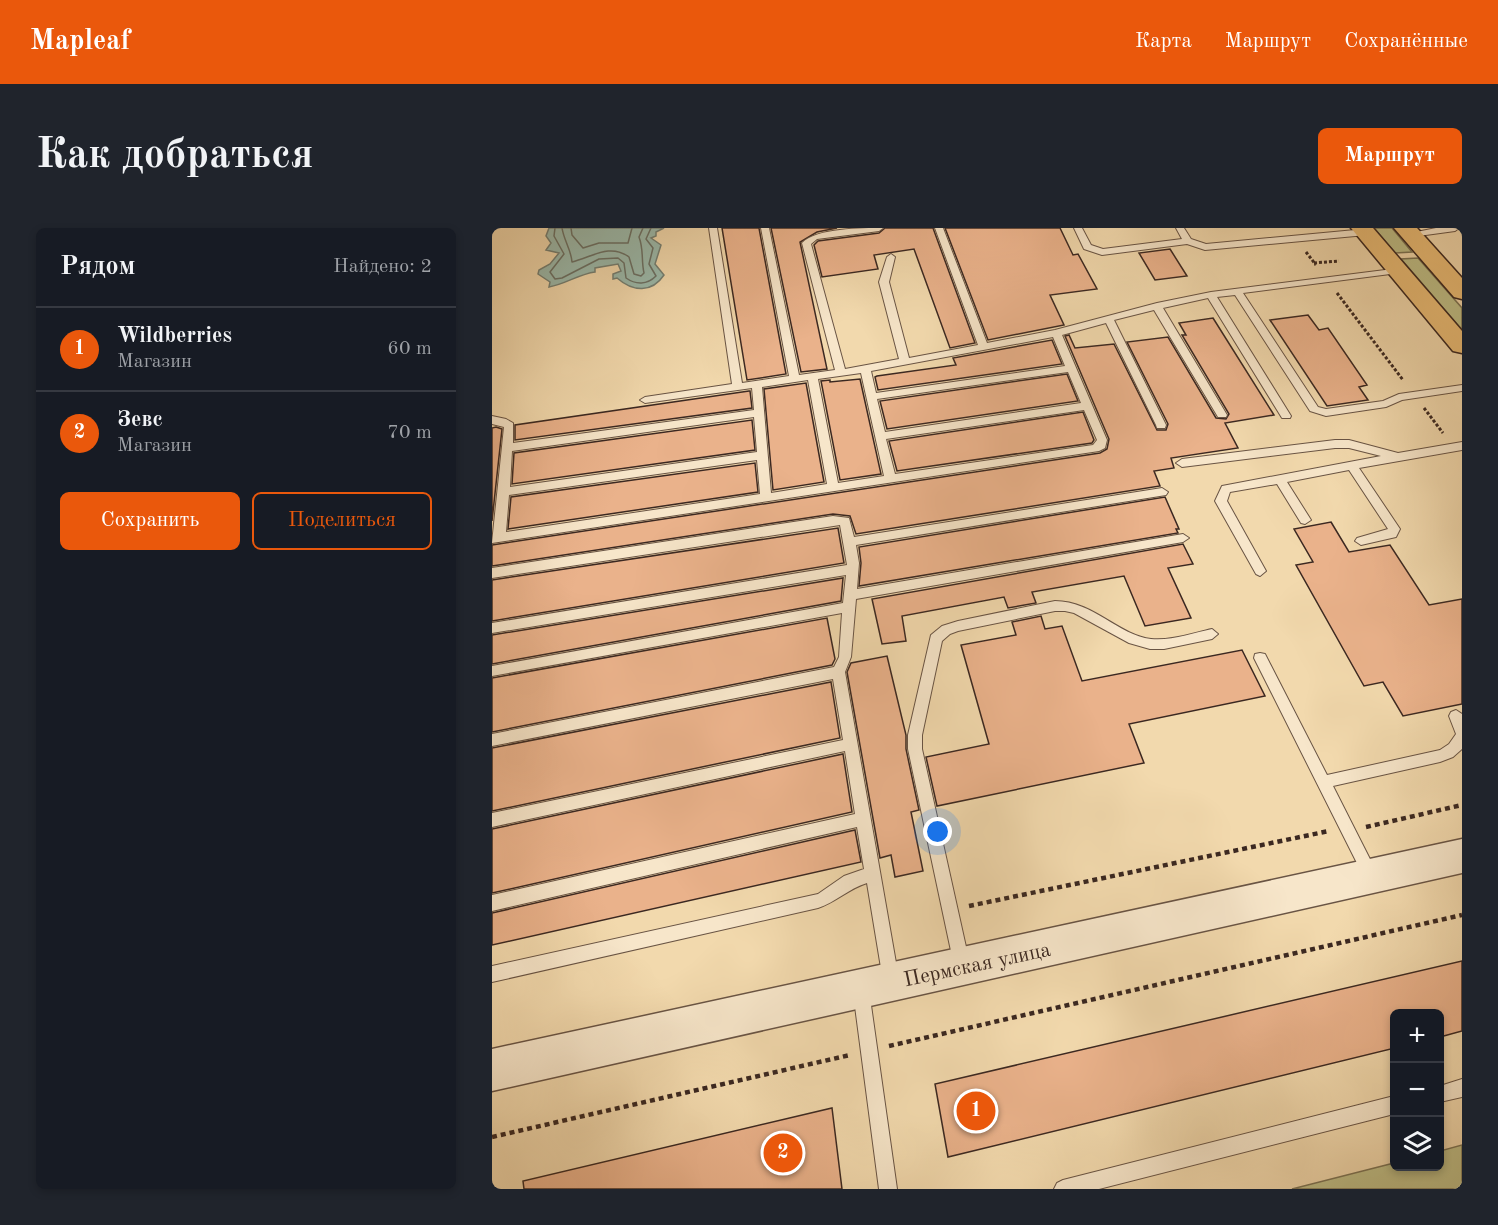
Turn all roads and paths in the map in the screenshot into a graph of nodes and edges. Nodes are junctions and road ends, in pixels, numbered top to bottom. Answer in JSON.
{"nodes":[{"id":1,"x":713,"y":228,"type":"edge"},
{"id":2,"x":765,"y":228,"type":"edge"},
{"id":3,"x":879,"y":228,"type":"edge"},
{"id":4,"x":939,"y":228,"type":"edge"},
{"id":5,"x":1078,"y":228,"type":"edge"},
{"id":6,"x":1180,"y":228,"type":"edge"},
{"id":7,"x":1455,"y":228,"type":"edge"},
{"id":8,"x":1364,"y":230,"type":"edge"},
{"id":9,"x":833,"y":231,"type":"edge"},
{"id":10,"x":1408,"y":231,"type":"edge"},
{"id":11,"x":1296,"y":238,"type":"junction"},
{"id":12,"x":1188,"y":242,"type":"junction"},
{"id":13,"x":891,"y":257,"type":"dead end"},
{"id":14,"x":1398,"y":270,"type":"junction"},
{"id":15,"x":1327,"y":280,"type":"junction"},
{"id":16,"x":1237,"y":291,"type":"junction"},
{"id":17,"x":1462,"y":291,"type":"edge"},
{"id":18,"x":1211,"y":295,"type":"junction"},
{"id":19,"x":1157,"y":306,"type":"junction"},
{"id":20,"x":1109,"y":319,"type":"junction"},
{"id":21,"x":1056,"y":333,"type":"junction"},
{"id":22,"x":1462,"y":346,"type":"edge"},
{"id":23,"x":984,"y":348,"type":"junction"},
{"id":24,"x":905,"y":362,"type":"junction"},
{"id":25,"x":1071,"y":368,"type":"junction"},
{"id":26,"x":865,"y":369,"type":"junction"},
{"id":27,"x":841,"y":373,"type":"junction"},
{"id":28,"x":813,"y":377,"type":"junction"},
{"id":29,"x":795,"y":379,"type":"junction"},
{"id":30,"x":757,"y":384,"type":"junction"},
{"id":31,"x":738,"y":387,"type":"junction"},
{"id":32,"x":1462,"y":388,"type":"edge"},
{"id":33,"x":1414,"y":394,"type":"junction"},
{"id":34,"x":871,"y":397,"type":"junction"},
{"id":35,"x":645,"y":400,"type":"dead end"},
{"id":36,"x":1088,"y":406,"type":"junction"},
{"id":37,"x":759,"y":413,"type":"junction"},
{"id":38,"x":1222,"y":415,"type":"dead end"},
{"id":39,"x":1286,"y":416,"type":"dead end"},
{"id":40,"x":492,"y":420,"type":"edge"},
{"id":41,"x":1161,"y":424,"type":"dead end"},
{"id":42,"x":880,"y":436,"type":"junction"},
{"id":43,"x":1458,"y":447,"type":"edge"},
{"id":44,"x":507,"y":448,"type":"junction"},
{"id":45,"x":762,"y":455,"type":"junction"},
{"id":46,"x":1398,"y":457,"type":"junction"},
{"id":47,"x":1182,"y":463,"type":"dead end"},
{"id":48,"x":1351,"y":465,"type":"junction"},
{"id":49,"x":1279,"y":478,"type":"junction"},
{"id":50,"x":890,"y":479,"type":"junction"},
{"id":51,"x":833,"y":487,"type":"junction"},
{"id":52,"x":503,"y":492,"type":"junction"},
{"id":53,"x":1162,"y":492,"type":"dead end"},
{"id":54,"x":766,"y":498,"type":"junction"},
{"id":55,"x":1305,"y":520,"type":"dead end"},
{"id":56,"x":1183,"y":538,"type":"dead end"},
{"id":57,"x":496,"y":539,"type":"edge"},
{"id":58,"x":1361,"y":541,"type":"dead end"},
{"id":59,"x":849,"y":542,"type":"junction"},
{"id":60,"x":853,"y":569,"type":"junction"},
{"id":61,"x":1260,"y":571,"type":"dead end"},
{"id":62,"x":492,"y":573,"type":"edge"},
{"id":63,"x":849,"y":601,"type":"junction"},
{"id":64,"x":492,"y":628,"type":"edge"},
{"id":65,"x":1212,"y":634,"type":"dead end"},
{"id":66,"x":1260,"y":658,"type":"dead end"},
{"id":67,"x":492,"y":671,"type":"edge"},
{"id":68,"x":838,"y":672,"type":"junction"},
{"id":69,"x":1456,"y":716,"type":"dead end"},
{"id":70,"x":1462,"y":734,"type":"edge"},
{"id":71,"x":492,"y":740,"type":"edge"},
{"id":72,"x":851,"y":744,"type":"junction"},
{"id":73,"x":1323,"y":782,"type":"junction"},
{"id":74,"x":1462,"y":805,"type":"edge"},
{"id":75,"x":492,"y":819,"type":"edge"},
{"id":76,"x":864,"y":819,"type":"junction"},
{"id":77,"x":1347,"y":830,"type":"junction"},
{"id":78,"x":1462,"y":856,"type":"edge"},
{"id":79,"x":873,"y":874,"type":"junction"},
{"id":80,"x":1371,"y":877,"type":"junction"},
{"id":81,"x":492,"y":903,"type":"edge"},
{"id":82,"x":950,"y":911,"type":"junction"},
{"id":83,"x":1462,"y":915,"type":"edge"},
{"id":84,"x":962,"y":967,"type":"junction"},
{"id":85,"x":492,"y":974,"type":"edge"},
{"id":86,"x":876,"y":985,"type":"junction"},
{"id":87,"x":869,"y":1050,"type":"junction"},
{"id":88,"x":492,"y":1070,"type":"edge"},
{"id":89,"x":1462,"y":1088,"type":"edge"},
{"id":90,"x":1444,"y":1093,"type":"edge"},
{"id":91,"x":1390,"y":1106,"type":"edge"},
{"id":92,"x":492,"y":1137,"type":"edge"},
{"id":93,"x":1068,"y":1188,"type":"edge"},
{"id":94,"x":888,"y":1189,"type":"edge"}],
"edges":[{"from":1,"to":31,"type":"lane"},
{"from":2,"to":29,"type":"lane"},
{"from":3,"to":9,"type":"lane"},
{"from":4,"to":23,"type":"lane"},
{"from":5,"to":12,"type":"lane"},
{"from":6,"to":12,"type":"lane"},
{"from":7,"to":10,"type":"lane"},
{"from":8,"to":11,"type":"lane"},
{"from":8,"to":14,"type":"main road"},
{"from":9,"to":27,"type":"lane"},
{"from":10,"to":17,"type":"main road"},
{"from":11,"to":12,"type":"lane"},
{"from":11,"to":15,"type":"path"},
{"from":13,"to":24,"type":"lane"},
{"from":14,"to":15,"type":"lane"},
{"from":14,"to":22,"type":"main road"},
{"from":15,"to":16,"type":"lane"},
{"from":15,"to":33,"type":"path"},
{"from":16,"to":18,"type":"lane"},
{"from":16,"to":33,"type":"lane"},
{"from":18,"to":19,"type":"lane"},
{"from":18,"to":39,"type":"lane"},
{"from":19,"to":20,"type":"lane"},
{"from":19,"to":38,"type":"lane"},
{"from":20,"to":21,"type":"lane"},
{"from":20,"to":41,"type":"lane"},
{"from":21,"to":23,"type":"lane"},
{"from":21,"to":25,"type":"lane"},
{"from":23,"to":24,"type":"lane"},
{"from":24,"to":26,"type":"lane"},
{"from":25,"to":34,"type":"lane"},
{"from":25,"to":36,"type":"lane"},
{"from":26,"to":27,"type":"lane"},
{"from":26,"to":34,"type":"lane"},
{"from":27,"to":28,"type":"lane"},
{"from":28,"to":29,"type":"lane"},
{"from":28,"to":51,"type":"lane"},
{"from":29,"to":30,"type":"lane"},
{"from":30,"to":31,"type":"lane"},
{"from":30,"to":37,"type":"lane"},
{"from":31,"to":35,"type":"lane"},
{"from":32,"to":33,"type":"lane"},
{"from":33,"to":43,"type":"path"},
{"from":34,"to":42,"type":"lane"},
{"from":36,"to":42,"type":"lane"},
{"from":36,"to":50,"type":"lane"},
{"from":37,"to":44,"type":"lane"},
{"from":37,"to":45,"type":"lane"},
{"from":40,"to":44,"type":"lane"},
{"from":42,"to":50,"type":"lane"},
{"from":43,"to":46,"type":"lane"},
{"from":44,"to":52,"type":"lane"},
{"from":45,"to":52,"type":"lane"},
{"from":45,"to":54,"type":"lane"},
{"from":46,"to":47,"type":"lane"},
{"from":46,"to":48,"type":"lane"},
{"from":48,"to":49,"type":"lane"},
{"from":48,"to":58,"type":"lane"},
{"from":49,"to":55,"type":"lane"},
{"from":49,"to":61,"type":"lane"},
{"from":50,"to":51,"type":"lane"},
{"from":51,"to":54,"type":"lane"},
{"from":52,"to":57,"type":"lane"},
{"from":53,"to":59,"type":"lane"},
{"from":54,"to":57,"type":"lane"},
{"from":56,"to":63,"type":"lane"},
{"from":59,"to":60,"type":"lane"},
{"from":59,"to":62,"type":"lane"},
{"from":60,"to":63,"type":"lane"},
{"from":60,"to":64,"type":"lane"},
{"from":63,"to":67,"type":"lane"},
{"from":63,"to":68,"type":"lane"},
{"from":65,"to":82,"type":"lane"},
{"from":66,"to":73,"type":"lane"},
{"from":68,"to":71,"type":"lane"},
{"from":68,"to":72,"type":"lane"},
{"from":69,"to":70,"type":"lane"},
{"from":70,"to":73,"type":"lane"},
{"from":72,"to":75,"type":"lane"},
{"from":72,"to":76,"type":"lane"},
{"from":73,"to":77,"type":"lane"},
{"from":74,"to":77,"type":"path"},
{"from":76,"to":79,"type":"lane"},
{"from":76,"to":81,"type":"lane"},
{"from":77,"to":80,"type":"lane"},
{"from":77,"to":82,"type":"path"},
{"from":78,"to":80,"type":"street","name":"Пермская улица"},
{"from":79,"to":85,"type":"lane"},
{"from":79,"to":86,"type":"lane"},
{"from":80,"to":84,"type":"street","name":"Пермская улица"},
{"from":82,"to":84,"type":"lane"},
{"from":83,"to":87,"type":"path"},
{"from":84,"to":86,"type":"street","name":"Пермская улица"},
{"from":86,"to":87,"type":"lane"},
{"from":86,"to":88,"type":"street","name":"Пермская улица"},
{"from":87,"to":92,"type":"path"},
{"from":87,"to":94,"type":"lane"},
{"from":89,"to":90,"type":"lane"},
{"from":91,"to":93,"type":"lane"}]}
